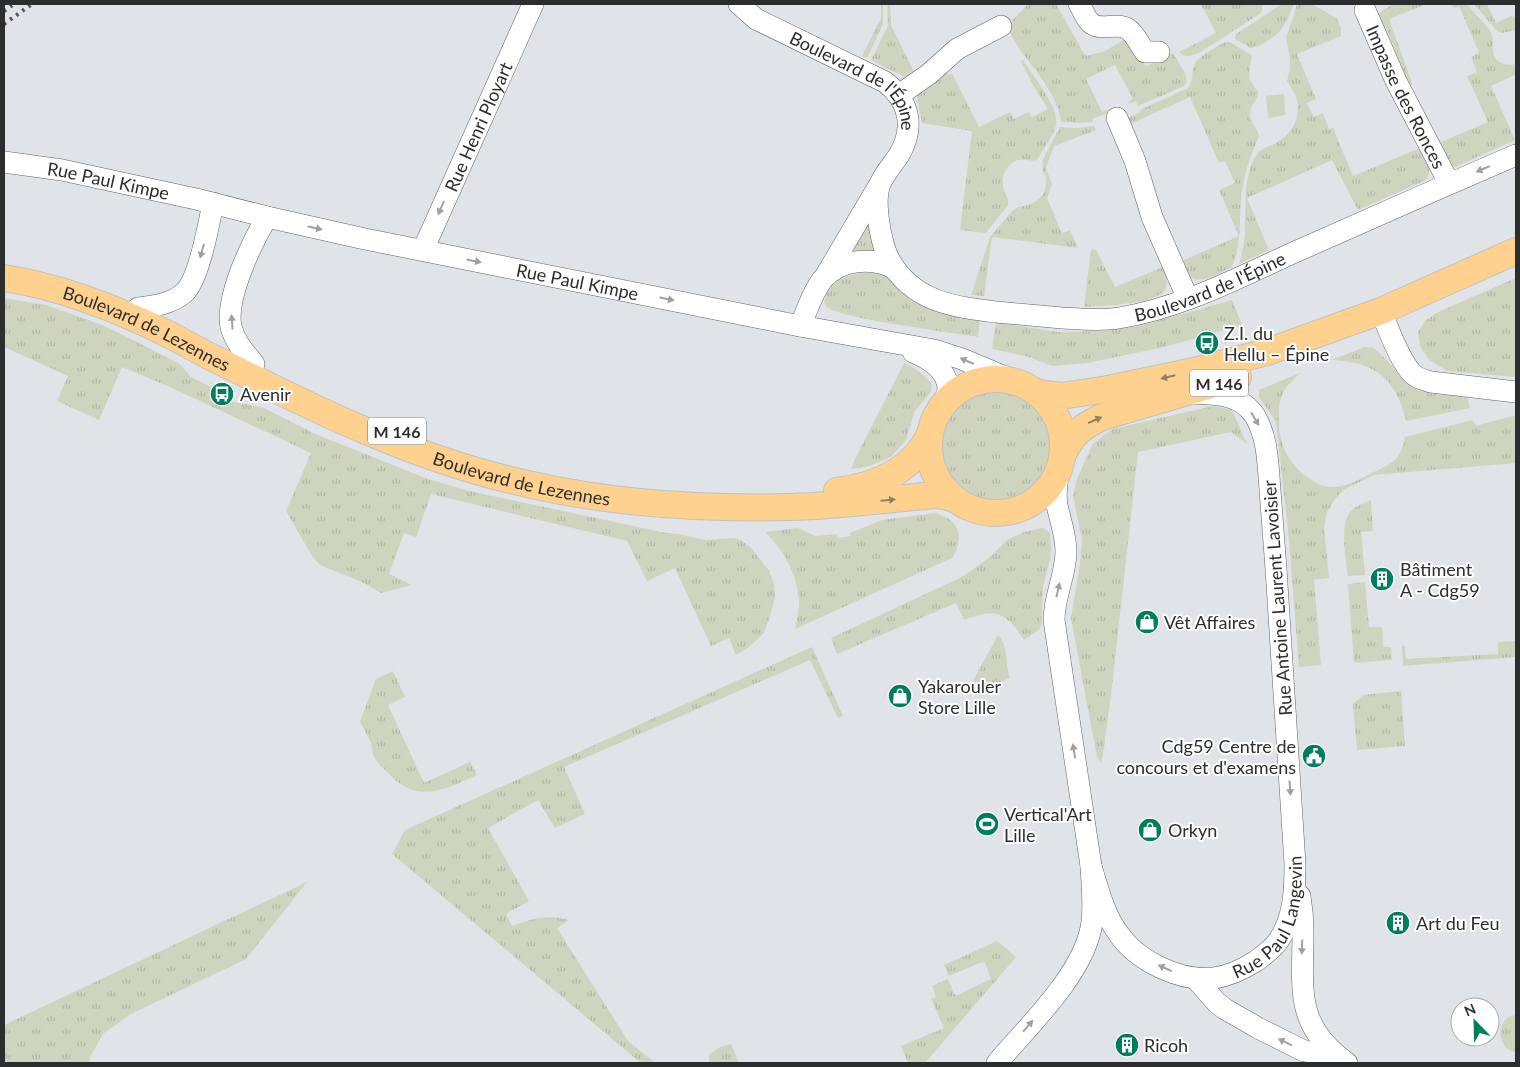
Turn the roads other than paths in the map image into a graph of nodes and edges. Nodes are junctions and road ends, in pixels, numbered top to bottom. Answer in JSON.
{"nodes":[{"id":1,"x":533,"y":4,"type":"edge"},
{"id":2,"x":739,"y":4,"type":"edge"},
{"id":3,"x":1079,"y":4,"type":"edge"},
{"id":4,"x":1365,"y":10,"type":"dead end"},
{"id":5,"x":1000,"y":26,"type":"dead end"},
{"id":6,"x":1159,"y":52,"type":"dead end"},
{"id":7,"x":899,"y":95,"type":"junction"},
{"id":8,"x":1117,"y":118,"type":"dead end"},
{"id":9,"x":1516,"y":155,"type":"edge"},
{"id":10,"x":4,"y":162,"type":"edge"},
{"id":11,"x":1449,"y":183,"type":"junction"},
{"id":12,"x":879,"y":185,"type":"junction"},
{"id":13,"x":213,"y":203,"type":"junction"},
{"id":14,"x":267,"y":217,"type":"junction"},
{"id":15,"x":423,"y":250,"type":"junction"},
{"id":16,"x":1516,"y":251,"type":"edge"},
{"id":17,"x":4,"y":269,"type":"edge"},
{"id":18,"x":895,"y":269,"type":"junction"},
{"id":19,"x":4,"y":278,"type":"edge"},
{"id":20,"x":823,"y":280,"type":"junction"},
{"id":21,"x":1188,"y":299,"type":"junction"},
{"id":22,"x":138,"y":308,"type":"junction"},
{"id":23,"x":1381,"y":311,"type":"junction"},
{"id":24,"x":800,"y":326,"type":"junction"},
{"id":25,"x":890,"y":343,"type":"junction"},
{"id":26,"x":254,"y":364,"type":"junction"},
{"id":27,"x":1012,"y":380,"type":"junction"},
{"id":28,"x":1516,"y":392,"type":"edge"},
{"id":29,"x":1038,"y":393,"type":"junction"},
{"id":30,"x":1180,"y":394,"type":"junction"},
{"id":31,"x":945,"y":401,"type":"junction"},
{"id":32,"x":930,"y":434,"type":"junction"},
{"id":33,"x":1061,"y":462,"type":"junction"},
{"id":34,"x":955,"y":499,"type":"junction"},
{"id":35,"x":1295,"y":864,"type":"junction"},
{"id":36,"x":1091,"y":866,"type":"junction"},
{"id":37,"x":1195,"y":978,"type":"junction"},
{"id":38,"x":1340,"y":1058,"type":"edge"},
{"id":39,"x":996,"y":1063,"type":"edge"}],
"edges":[{"from":1,"to":15,"type":"street","name":"Rue Henri Ployart","one_way":true},
{"from":2,"to":7,"type":"street","name":"Boulevard de l'Épine"},
{"from":3,"to":6,"type":"street"},
{"from":4,"to":11,"type":"street","name":"Impasse des Ronces"},
{"from":5,"to":7,"type":"street"},
{"from":7,"to":12,"type":"street","name":"Boulevard de l'Épine"},
{"from":8,"to":21,"type":"street"},
{"from":9,"to":11,"type":"street","name":"Boulevard de l'Épine","one_way":true},
{"from":10,"to":13,"type":"street","name":"Rue Paul Kimpe"},
{"from":11,"to":21,"type":"street","name":"Boulevard de l'Épine"},
{"from":12,"to":18,"type":"street","name":"Boulevard de l'Épine"},
{"from":12,"to":20,"type":"street","name":"Boulevard de l'Épine"},
{"from":13,"to":14,"type":"street","name":"Rue Paul Kimpe"},
{"from":13,"to":22,"type":"street","one_way":true},
{"from":14,"to":15,"type":"street","name":"Rue Paul Kimpe","one_way":true},
{"from":26,"to":14,"type":"street","one_way":true},
{"from":15,"to":24,"type":"street","name":"Rue Paul Kimpe","one_way":true},
{"from":16,"to":23,"type":"main road","number":"M 146"},
{"from":17,"to":22,"type":"main road","name":"Boulevard de Lezennes","number":"M 146"},
{"from":18,"to":20,"type":"street","name":"Boulevard de l'Épine"},
{"from":18,"to":21,"type":"street","name":"Boulevard de l'Épine"},
{"from":19,"to":34,"type":"main road","name":"Boulevard de Lezennes","number":"M 146","one_way":true},
{"from":20,"to":24,"type":"street","name":"Boulevard de l'Épine"},
{"from":22,"to":26,"type":"main road","name":"Boulevard de Lezennes","number":"M 146"},
{"from":23,"to":28,"type":"street"},
{"from":23,"to":29,"type":"main road","number":"M 146","one_way":true},
{"from":23,"to":30,"type":"main road","number":"M 146"},
{"from":24,"to":25,"type":"street","name":"Rue Paul Kimpe"},
{"from":27,"to":25,"type":"street","name":"Rue Paul Kimpe","one_way":true},
{"from":25,"to":31,"type":"street","name":"Rue Paul Kimpe"},
{"from":26,"to":32,"type":"main road","name":"Boulevard de Lezennes","number":"M 146"},
{"from":27,"to":29,"type":"main road"},
{"from":27,"to":31,"type":"main road"},
{"from":29,"to":33,"type":"main road"},
{"from":33,"to":30,"type":"main road","number":"M 146","one_way":true},
{"from":30,"to":35,"type":"street","name":"Rue Antoine Laurent Lavoisier","one_way":true},
{"from":31,"to":32,"type":"main road"},
{"from":32,"to":34,"type":"main road"},
{"from":33,"to":34,"type":"main road"},
{"from":36,"to":33,"type":"street","name":"Rue Paul Langevin","one_way":true},
{"from":35,"to":37,"type":"street","name":"Rue Paul Langevin"},
{"from":35,"to":38,"type":"street","name":"Rue Paul Langevin","one_way":true},
{"from":37,"to":36,"type":"street","name":"Rue Paul Langevin","one_way":true},
{"from":39,"to":36,"type":"street","name":"Rue Paul Langevin","one_way":true},
{"from":38,"to":37,"type":"street","name":"Rue Paul Langevin","one_way":true}]}
